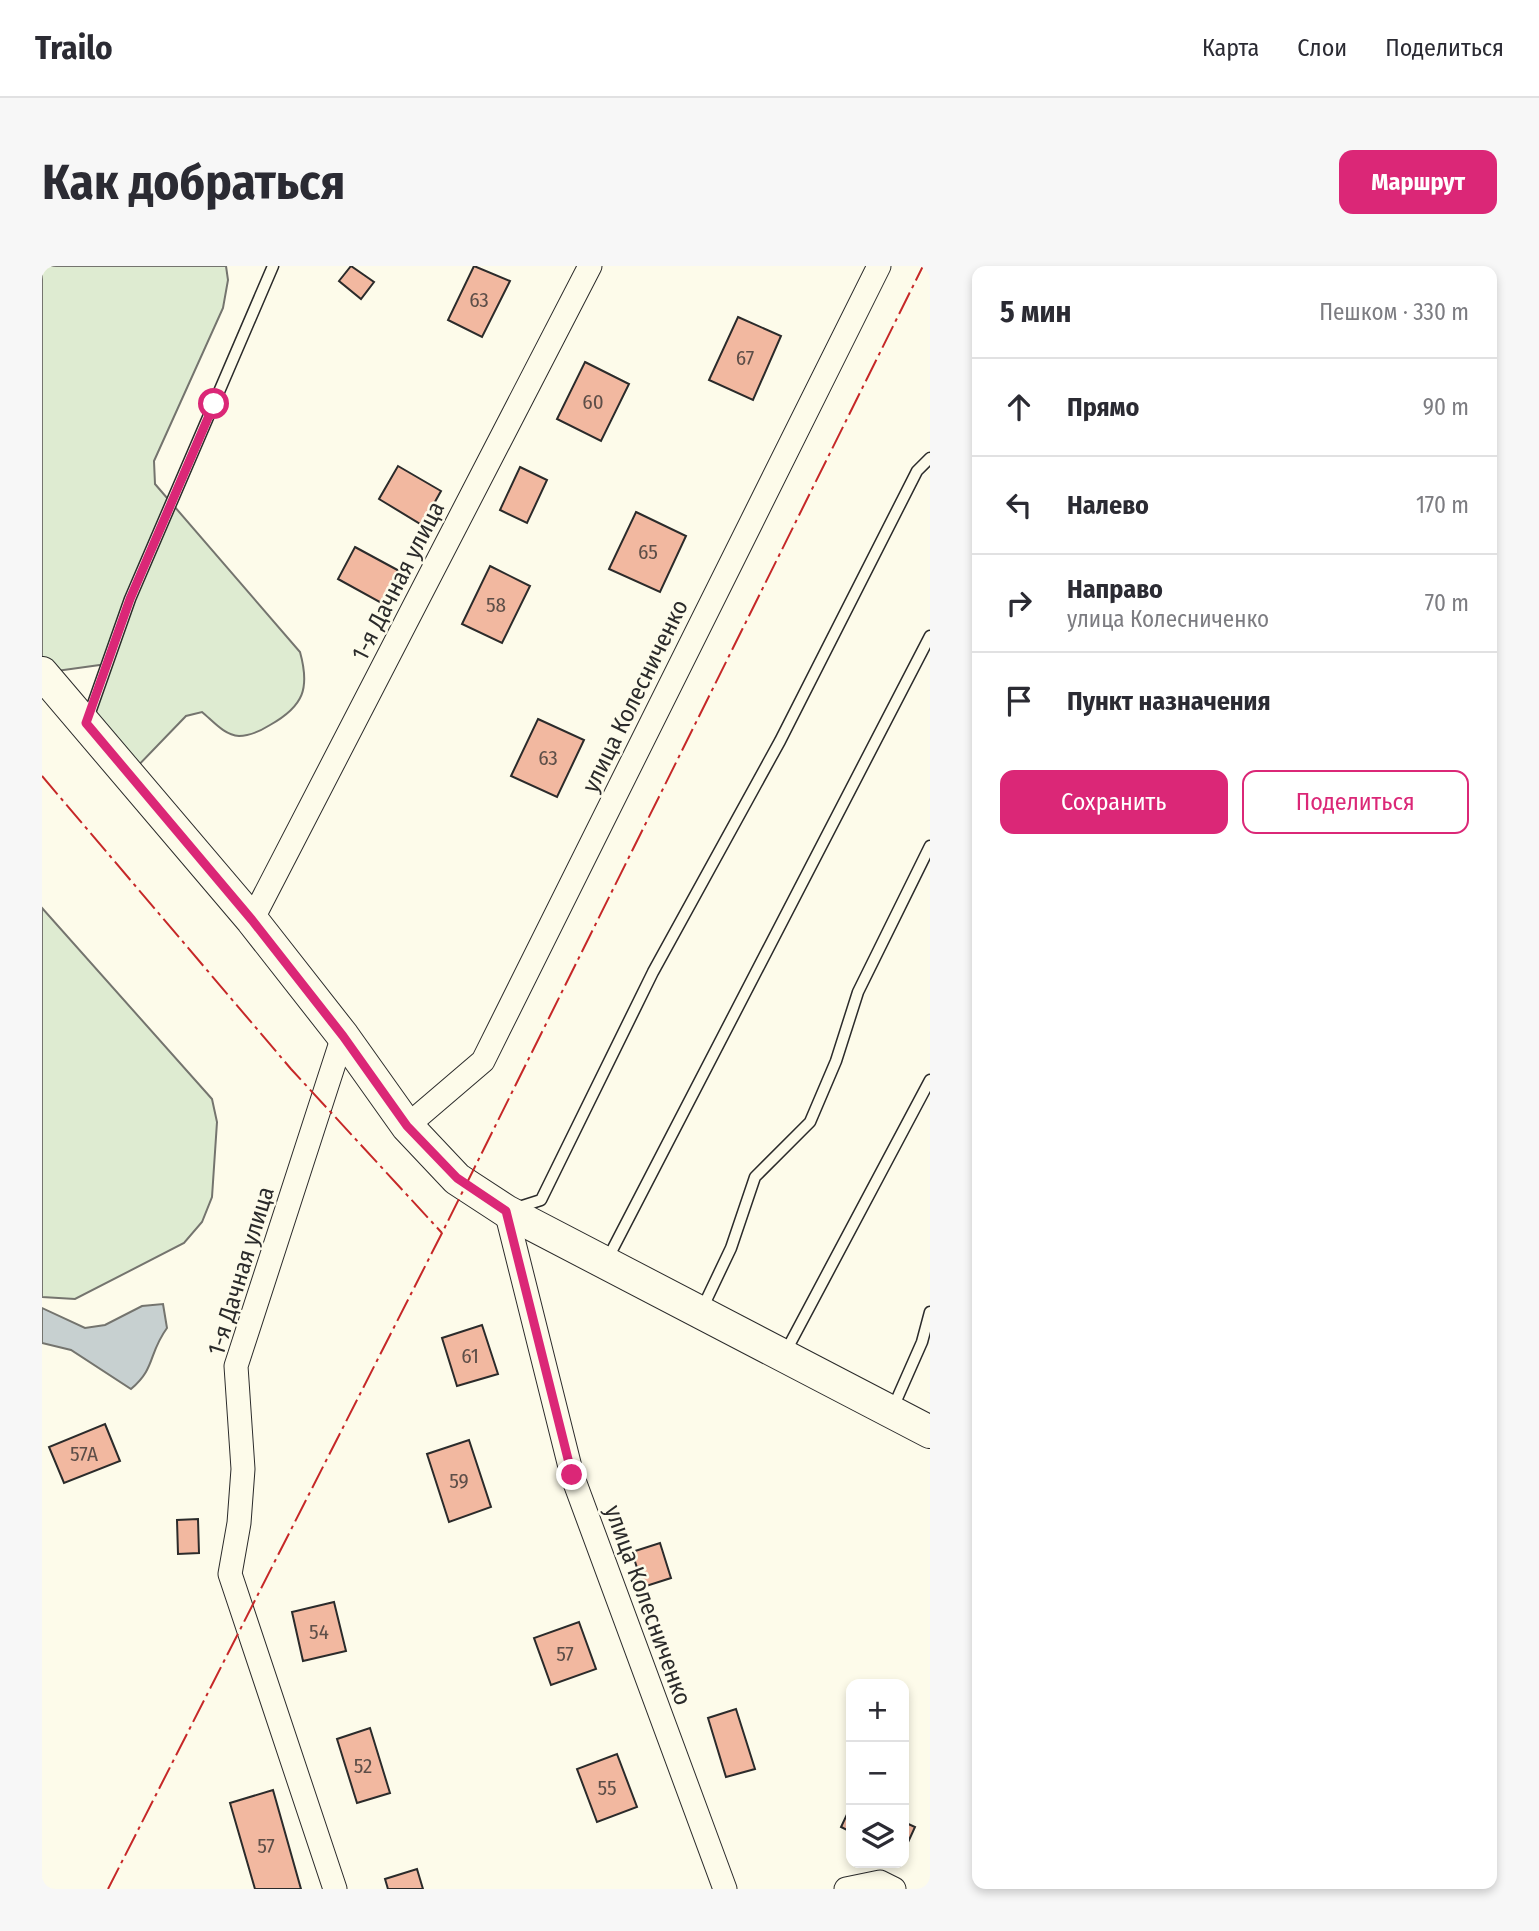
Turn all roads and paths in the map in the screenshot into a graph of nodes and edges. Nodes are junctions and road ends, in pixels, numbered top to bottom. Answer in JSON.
{"nodes":[{"id":1,"x":274,"y":266,"type":"edge"},
{"id":2,"x":590,"y":266,"type":"edge"},
{"id":3,"x":879,"y":266,"type":"edge"},
{"id":4,"x":930,"y":458,"type":"edge"},
{"id":5,"x":930,"y":636,"type":"edge"},
{"id":6,"x":42,"y":673,"type":"edge"},
{"id":7,"x":86,"y":723,"type":"junction"},
{"id":8,"x":930,"y":846,"type":"edge"},
{"id":9,"x":252,"y":920,"type":"junction"},
{"id":10,"x":343,"y":1036,"type":"junction"},
{"id":11,"x":930,"y":1080,"type":"edge"},
{"id":12,"x":407,"y":1126,"type":"junction"},
{"id":13,"x":506,"y":1211,"type":"junction"},
{"id":14,"x":605,"y":1263,"type":"junction"},
{"id":15,"x":930,"y":1312,"type":"edge"},
{"id":16,"x":700,"y":1313,"type":"junction"},
{"id":17,"x":783,"y":1356,"type":"junction"},
{"id":18,"x":891,"y":1412,"type":"junction"},
{"id":19,"x":930,"y":1432,"type":"edge"},
{"id":20,"x":335,"y":1889,"type":"edge"},
{"id":21,"x":726,"y":1889,"type":"edge"},
{"id":22,"x":846,"y":1889,"type":"edge"},
{"id":23,"x":894,"y":1889,"type":"edge"}],
"edges":[{"from":1,"to":7,"type":"lane"},
{"from":2,"to":9,"type":"street","name":"1-я Дачная улица"},
{"from":3,"to":12,"type":"street","name":"улица Колесниченко"},
{"from":4,"to":13,"type":"lane"},
{"from":5,"to":14,"type":"lane"},
{"from":6,"to":7,"type":"main road"},
{"from":7,"to":9,"type":"main road"},
{"from":8,"to":16,"type":"lane"},
{"from":9,"to":10,"type":"main road"},
{"from":10,"to":12,"type":"main road"},
{"from":10,"to":20,"type":"street","name":"1-я Дачная улица"},
{"from":11,"to":17,"type":"lane"},
{"from":12,"to":13,"type":"main road"},
{"from":13,"to":14,"type":"main road"},
{"from":13,"to":21,"type":"street","name":"улица Колесниченко"},
{"from":14,"to":16,"type":"main road"},
{"from":15,"to":18,"type":"lane"},
{"from":16,"to":17,"type":"main road"},
{"from":17,"to":18,"type":"main road"},
{"from":18,"to":19,"type":"main road"},
{"from":22,"to":23,"type":"street"}]}
